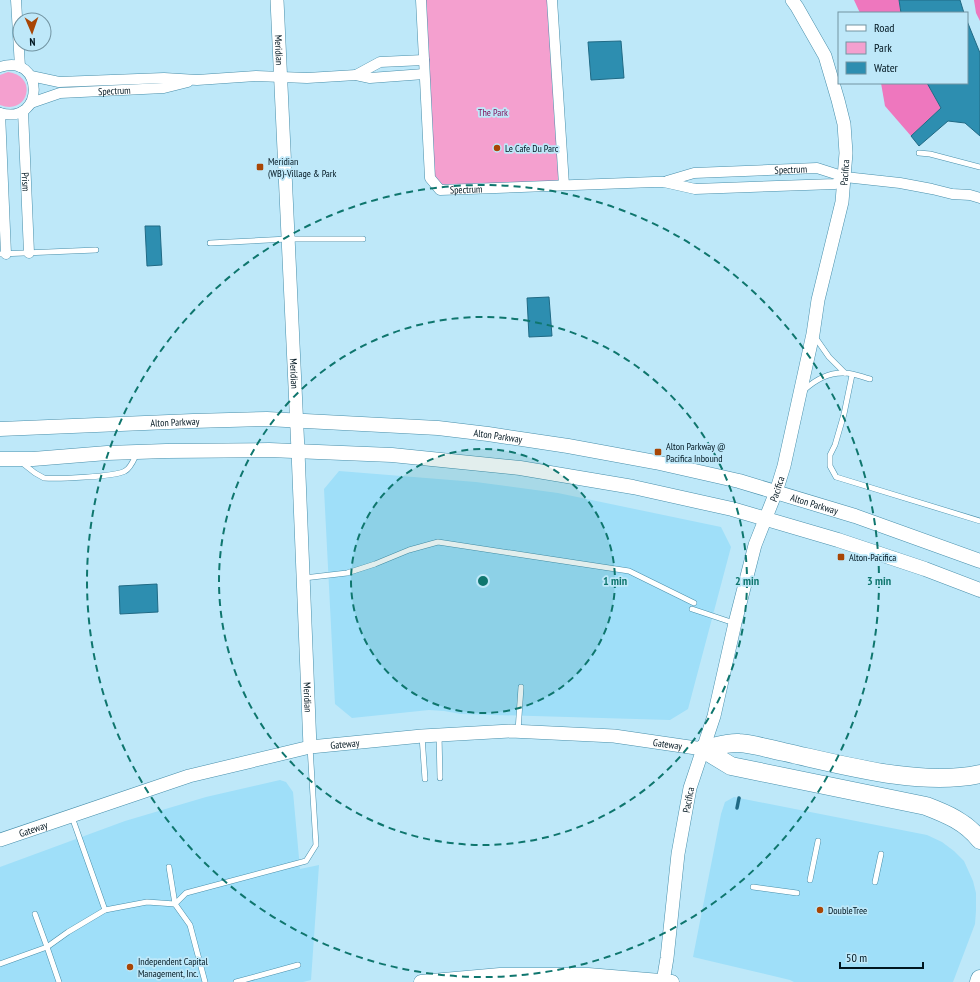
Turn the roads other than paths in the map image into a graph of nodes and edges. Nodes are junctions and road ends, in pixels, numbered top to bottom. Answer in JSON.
{"nodes":[{"id":1,"x":16,"y":0,"type":"edge"},
{"id":2,"x":277,"y":0,"type":"edge"},
{"id":3,"x":420,"y":0,"type":"edge"},
{"id":4,"x":552,"y":0,"type":"edge"},
{"id":5,"x":792,"y":0,"type":"edge"},
{"id":6,"x":424,"y":60,"type":"junction"},
{"id":7,"x":0,"y":67,"type":"edge"},
{"id":8,"x":20,"y":67,"type":"junction"},
{"id":9,"x":424,"y":74,"type":"junction"},
{"id":10,"x":356,"y":75,"type":"junction"},
{"id":11,"x":30,"y":76,"type":"junction"},
{"id":12,"x":280,"y":77,"type":"junction"},
{"id":13,"x":197,"y":80,"type":"junction"},
{"id":14,"x":32,"y":103,"type":"junction"},
{"id":15,"x":23,"y":111,"type":"junction"},
{"id":16,"x":0,"y":113,"type":"edge"},
{"id":17,"x":919,"y":153,"type":"dead end"},
{"id":18,"x":980,"y":167,"type":"edge"},
{"id":19,"x":845,"y":178,"type":"junction"},
{"id":20,"x":664,"y":182,"type":"junction"},
{"id":21,"x":564,"y":185,"type":"junction"},
{"id":22,"x":980,"y":198,"type":"edge"},
{"id":23,"x":288,"y":239,"type":"junction"},
{"id":24,"x":363,"y":239,"type":"dead end"},
{"id":25,"x":210,"y":243,"type":"dead end"},
{"id":26,"x":96,"y":250,"type":"dead end"},
{"id":27,"x":29,"y":253,"type":"junction"},
{"id":28,"x":3,"y":254,"type":"edge"},
{"id":29,"x":813,"y":334,"type":"junction"},
{"id":30,"x":845,"y":373,"type":"junction"},
{"id":31,"x":852,"y":375,"type":"junction"},
{"id":32,"x":870,"y":379,"type":"dead end"},
{"id":33,"x":800,"y":393,"type":"junction"},
{"id":34,"x":297,"y":420,"type":"junction"},
{"id":35,"x":0,"y":430,"type":"edge"},
{"id":36,"x":298,"y":451,"type":"junction"},
{"id":37,"x":137,"y":452,"type":"junction"},
{"id":38,"x":16,"y":458,"type":"junction"},
{"id":39,"x":0,"y":459,"type":"edge"},
{"id":40,"x":776,"y":492,"type":"junction"},
{"id":41,"x":764,"y":520,"type":"junction"},
{"id":42,"x":980,"y":521,"type":"edge"},
{"id":43,"x":980,"y":561,"type":"edge"},
{"id":44,"x":303,"y":578,"type":"junction"},
{"id":45,"x":980,"y":590,"type":"edge"},
{"id":46,"x":694,"y":603,"type":"dead end"},
{"id":47,"x":692,"y":609,"type":"dead end"},
{"id":48,"x":735,"y":623,"type":"junction"},
{"id":49,"x":521,"y":687,"type":"dead end"},
{"id":50,"x":518,"y":732,"type":"junction"},
{"id":51,"x":438,"y":735,"type":"junction"},
{"id":52,"x":422,"y":736,"type":"junction"},
{"id":53,"x":310,"y":747,"type":"junction"},
{"id":54,"x":703,"y":749,"type":"junction"},
{"id":55,"x":980,"y":774,"type":"edge"},
{"id":56,"x":440,"y":778,"type":"dead end"},
{"id":57,"x":425,"y":779,"type":"dead end"},
{"id":58,"x":72,"y":815,"type":"junction"},
{"id":59,"x":0,"y":840,"type":"edge"},
{"id":60,"x":980,"y":840,"type":"edge"},
{"id":61,"x":818,"y":841,"type":"dead end"},
{"id":62,"x":881,"y":854,"type":"dead end"},
{"id":63,"x":169,"y":867,"type":"dead end"},
{"id":64,"x":810,"y":880,"type":"dead end"},
{"id":65,"x":875,"y":882,"type":"dead end"},
{"id":66,"x":753,"y":887,"type":"dead end"},
{"id":67,"x":796,"y":894,"type":"dead end"},
{"id":68,"x":175,"y":904,"type":"junction"},
{"id":69,"x":105,"y":910,"type":"junction"},
{"id":70,"x":35,"y":914,"type":"dead end"},
{"id":71,"x":47,"y":947,"type":"junction"},
{"id":72,"x":0,"y":964,"type":"edge"},
{"id":73,"x":298,"y":965,"type":"dead end"},
{"id":74,"x":980,"y":979,"type":"edge"},
{"id":75,"x":59,"y":982,"type":"edge"},
{"id":76,"x":205,"y":982,"type":"edge"},
{"id":77,"x":236,"y":982,"type":"edge"},
{"id":78,"x":421,"y":982,"type":"edge"},
{"id":79,"x":666,"y":982,"type":"edge"},
{"id":80,"x":979,"y":982,"type":"edge"}],
"edges":[{"from":1,"to":8,"type":"street"},
{"from":2,"to":12,"type":"street","name":"Meridian"},
{"from":3,"to":6,"type":"street","name":"Spectrum"},
{"from":4,"to":21,"type":"street"},
{"from":5,"to":19,"type":"street","name":"Pacifica"},
{"from":6,"to":9,"type":"street","name":"Spectrum"},
{"from":6,"to":10,"type":"street","name":"Spectrum"},
{"from":7,"to":8,"type":"street"},
{"from":8,"to":11,"type":"street"},
{"from":9,"to":10,"type":"street","name":"Spectrum"},
{"from":9,"to":21,"type":"street","name":"Spectrum"},
{"from":10,"to":12,"type":"street","name":"Spectrum"},
{"from":11,"to":13,"type":"street","name":"Spectrum"},
{"from":11,"to":14,"type":"street"},
{"from":12,"to":13,"type":"street","name":"Spectrum"},
{"from":12,"to":23,"type":"street","name":"Meridian"},
{"from":13,"to":14,"type":"street","name":"Spectrum"},
{"from":14,"to":15,"type":"street"},
{"from":15,"to":16,"type":"street"},
{"from":15,"to":27,"type":"street","name":"Prism"},
{"from":16,"to":28,"type":"street"},
{"from":17,"to":18,"type":"lane"},
{"from":19,"to":20,"type":"street","name":"Spectrum"},
{"from":19,"to":20,"type":"street","name":"Spectrum"},
{"from":19,"to":22,"type":"street","name":"Spectrum"},
{"from":19,"to":29,"type":"street","name":"Pacifica"},
{"from":20,"to":21,"type":"street","name":"Spectrum"},
{"from":23,"to":24,"type":"lane"},
{"from":23,"to":25,"type":"lane"},
{"from":23,"to":34,"type":"street","name":"Meridian"},
{"from":26,"to":27,"type":"lane"},
{"from":27,"to":28,"type":"lane"},
{"from":29,"to":30,"type":"lane"},
{"from":29,"to":33,"type":"street","name":"Pacifica"},
{"from":30,"to":31,"type":"lane"},
{"from":30,"to":33,"type":"lane"},
{"from":31,"to":32,"type":"lane"},
{"from":31,"to":42,"type":"lane"},
{"from":33,"to":40,"type":"street","name":"Pacifica"},
{"from":34,"to":35,"type":"main road","name":"Alton Parkway"},
{"from":34,"to":36,"type":"street","name":"Meridian"},
{"from":34,"to":40,"type":"main road","name":"Alton Parkway"},
{"from":36,"to":37,"type":"main road"},
{"from":36,"to":41,"type":"main road"},
{"from":36,"to":44,"type":"street","name":"Meridian"},
{"from":37,"to":38,"type":"main road"},
{"from":37,"to":38,"type":"lane"},
{"from":38,"to":39,"type":"main road"},
{"from":40,"to":41,"type":"street","name":"Pacifica"},
{"from":40,"to":43,"type":"main road","name":"Alton Parkway"},
{"from":41,"to":45,"type":"main road"},
{"from":41,"to":48,"type":"street","name":"Pacifica"},
{"from":44,"to":46,"type":"lane"},
{"from":44,"to":53,"type":"street","name":"Meridian"},
{"from":47,"to":48,"type":"lane"},
{"from":48,"to":54,"type":"street","name":"Pacifica"},
{"from":49,"to":50,"type":"lane"},
{"from":50,"to":51,"type":"street","name":"Gateway"},
{"from":50,"to":54,"type":"street","name":"Gateway"},
{"from":51,"to":52,"type":"street","name":"Gateway"},
{"from":51,"to":56,"type":"lane"},
{"from":52,"to":53,"type":"street","name":"Gateway"},
{"from":52,"to":57,"type":"lane"},
{"from":53,"to":58,"type":"street","name":"Gateway"},
{"from":53,"to":68,"type":"lane"},
{"from":54,"to":55,"type":"highway"},
{"from":54,"to":60,"type":"highway"},
{"from":54,"to":79,"type":"street","name":"Pacifica"},
{"from":58,"to":59,"type":"street","name":"Gateway"},
{"from":58,"to":69,"type":"lane"},
{"from":61,"to":64,"type":"lane"},
{"from":62,"to":65,"type":"lane"},
{"from":63,"to":68,"type":"lane"},
{"from":66,"to":67,"type":"lane"},
{"from":68,"to":69,"type":"lane"},
{"from":68,"to":76,"type":"lane"},
{"from":69,"to":71,"type":"lane"},
{"from":70,"to":71,"type":"lane"},
{"from":71,"to":72,"type":"lane"},
{"from":71,"to":75,"type":"lane"},
{"from":73,"to":77,"type":"lane"},
{"from":74,"to":80,"type":"highway"},
{"from":78,"to":79,"type":"main road"}]}
